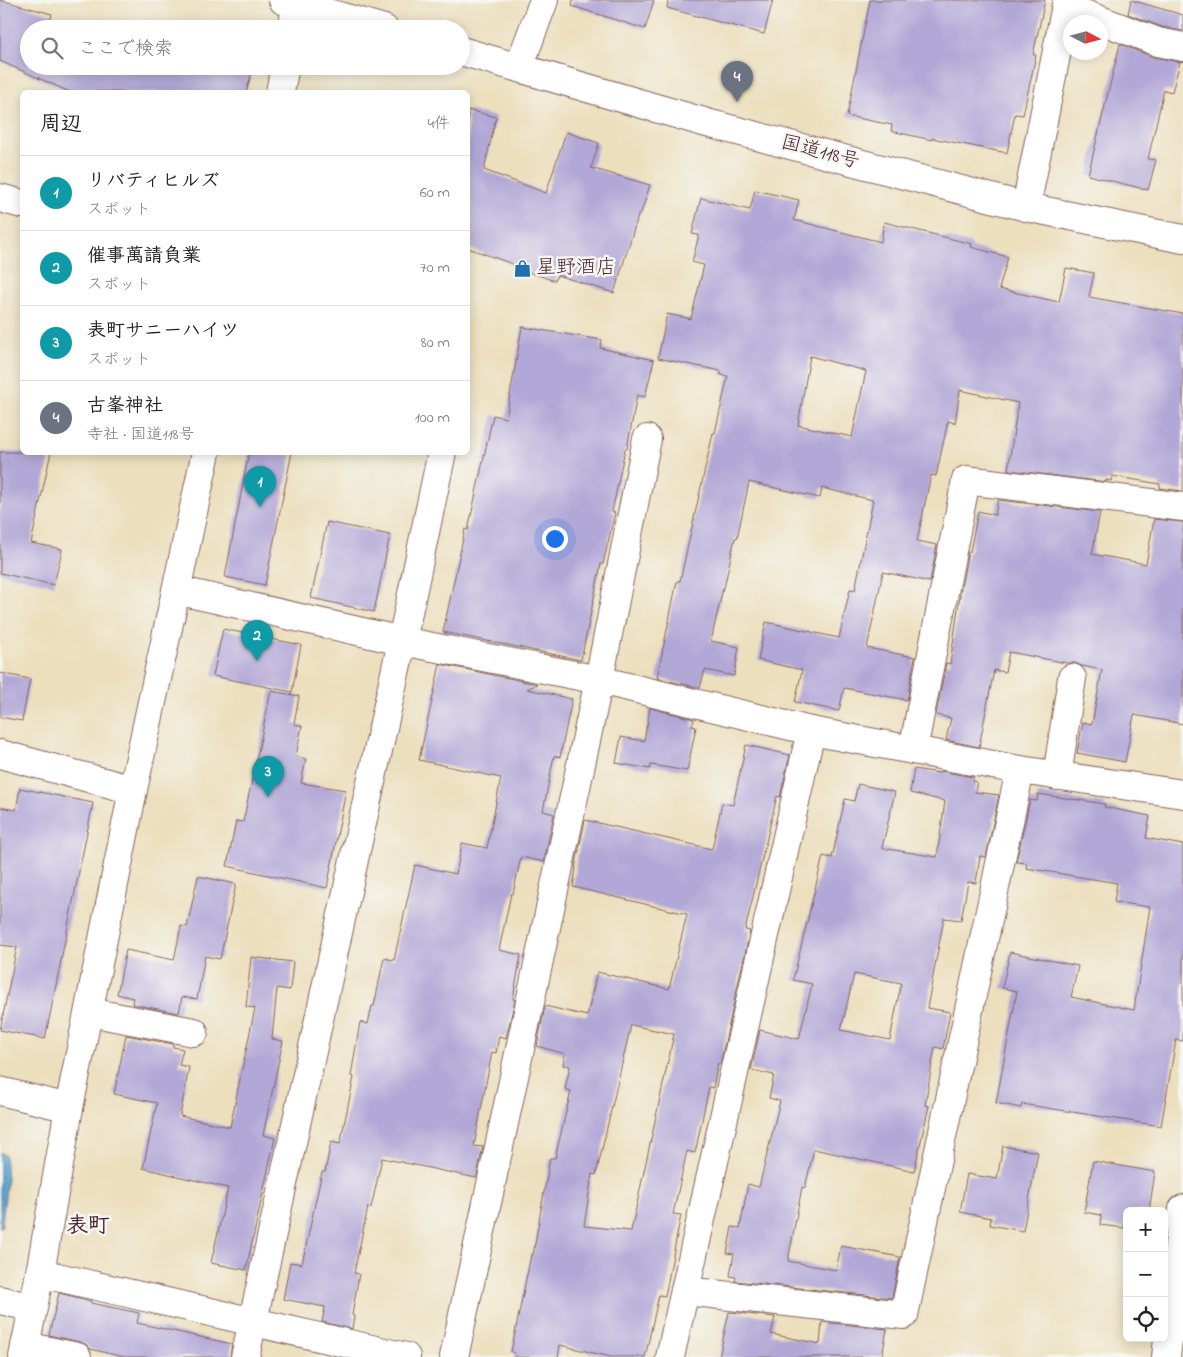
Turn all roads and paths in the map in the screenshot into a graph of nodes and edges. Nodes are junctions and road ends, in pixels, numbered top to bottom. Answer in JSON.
{"nodes":[{"id":1,"x":544,"y":0,"type":"edge"},
{"id":2,"x":1066,"y":4,"type":"edge"},
{"id":3,"x":291,"y":11,"type":"edge"},
{"id":4,"x":338,"y":20,"type":"edge"},
{"id":5,"x":1183,"y":47,"type":"edge"},
{"id":6,"x":470,"y":54,"type":"edge"},
{"id":7,"x":518,"y":68,"type":"junction"},
{"id":8,"x":283,"y":75,"type":"edge"},
{"id":9,"x":280,"y":90,"type":"edge"},
{"id":10,"x":0,"y":198,"type":"edge"},
{"id":11,"x":20,"y":203,"type":"edge"},
{"id":12,"x":1026,"y":208,"type":"junction"},
{"id":13,"x":1183,"y":238,"type":"edge"},
{"id":14,"x":647,"y":439,"type":"dead end"},
{"id":15,"x":205,"y":455,"type":"edge"},
{"id":16,"x":441,"y":455,"type":"edge"},
{"id":17,"x":1183,"y":507,"type":"edge"},
{"id":18,"x":176,"y":590,"type":"junction"},
{"id":19,"x":402,"y":641,"type":"junction"},
{"id":20,"x":1072,"y":678,"type":"dead end"},
{"id":21,"x":599,"y":680,"type":"junction"},
{"id":22,"x":811,"y":731,"type":"junction"},
{"id":23,"x":913,"y":750,"type":"junction"},
{"id":24,"x":0,"y":754,"type":"edge"},
{"id":25,"x":1020,"y":770,"type":"junction"},
{"id":26,"x":1057,"y":776,"type":"junction"},
{"id":27,"x":134,"y":790,"type":"junction"},
{"id":28,"x":1183,"y":794,"type":"edge"},
{"id":29,"x":89,"y":1012,"type":"junction"},
{"id":30,"x":194,"y":1032,"type":"dead end"},
{"id":31,"x":0,"y":1091,"type":"edge"},
{"id":32,"x":69,"y":1108,"type":"junction"},
{"id":33,"x":1183,"y":1209,"type":"edge"},
{"id":34,"x":40,"y":1273,"type":"junction"},
{"id":35,"x":685,"y":1291,"type":"junction"},
{"id":36,"x":0,"y":1300,"type":"edge"},
{"id":37,"x":33,"y":1308,"type":"junction"},
{"id":38,"x":252,"y":1322,"type":"junction"},
{"id":39,"x":24,"y":1352,"type":"edge"},
{"id":40,"x":77,"y":1357,"type":"edge"},
{"id":41,"x":245,"y":1357,"type":"edge"},
{"id":42,"x":406,"y":1357,"type":"edge"},
{"id":43,"x":454,"y":1357,"type":"edge"},
{"id":44,"x":670,"y":1357,"type":"edge"},
{"id":45,"x":1166,"y":1357,"type":"edge"}],
"edges":[{"from":1,"to":7,"type":"main road"},
{"from":2,"to":5,"type":"main road"},
{"from":2,"to":12,"type":"main road"},
{"from":3,"to":4,"type":"main road"},
{"from":6,"to":7,"type":"main road","name":"国道118号"},
{"from":7,"to":12,"type":"main road","name":"国道118号"},
{"from":8,"to":9,"type":"main road"},
{"from":10,"to":11,"type":"main road"},
{"from":12,"to":13,"type":"main road","name":"国道118号"},
{"from":14,"to":21,"type":"main road"},
{"from":15,"to":18,"type":"main road"},
{"from":16,"to":19,"type":"main road"},
{"from":17,"to":23,"type":"main road"},
{"from":18,"to":19,"type":"main road"},
{"from":18,"to":27,"type":"main road"},
{"from":19,"to":21,"type":"main road"},
{"from":19,"to":38,"type":"main road"},
{"from":20,"to":26,"type":"main road"},
{"from":21,"to":22,"type":"main road"},
{"from":21,"to":43,"type":"main road"},
{"from":22,"to":23,"type":"main road"},
{"from":22,"to":35,"type":"main road"},
{"from":23,"to":25,"type":"main road"},
{"from":24,"to":27,"type":"main road"},
{"from":25,"to":26,"type":"main road"},
{"from":25,"to":35,"type":"main road"},
{"from":26,"to":28,"type":"main road"},
{"from":27,"to":29,"type":"main road"},
{"from":29,"to":30,"type":"main road"},
{"from":29,"to":32,"type":"main road"},
{"from":31,"to":32,"type":"main road"},
{"from":32,"to":34,"type":"main road"},
{"from":33,"to":45,"type":"main road"},
{"from":34,"to":37,"type":"main road"},
{"from":34,"to":38,"type":"main road"},
{"from":35,"to":44,"type":"main road"},
{"from":36,"to":37,"type":"main road"},
{"from":37,"to":39,"type":"main road"},
{"from":38,"to":41,"type":"main road"},
{"from":38,"to":42,"type":"main road"},
{"from":39,"to":40,"type":"main road"}]}
